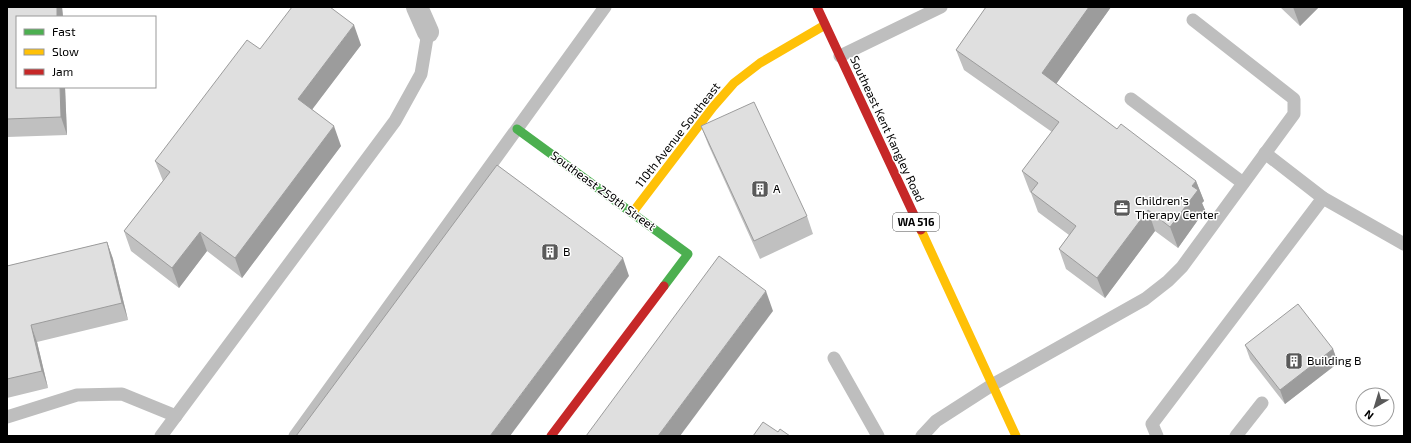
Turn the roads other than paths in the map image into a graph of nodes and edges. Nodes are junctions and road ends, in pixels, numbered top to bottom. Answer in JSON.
{"nodes":[{"id":1,"x":417,"y":7,"type":"edge"},
{"id":2,"x":605,"y":7,"type":"edge"},
{"id":3,"x":817,"y":7,"type":"edge"},
{"id":4,"x":941,"y":7,"type":"edge"},
{"id":5,"x":1193,"y":20,"type":"dead end"},
{"id":6,"x":825,"y":25,"type":"junction"},
{"id":7,"x":428,"y":32,"type":"joint"},
{"id":8,"x":840,"y":56,"type":"junction"},
{"id":9,"x":1131,"y":99,"type":"dead end"},
{"id":10,"x":517,"y":129,"type":"junction"},
{"id":11,"x":1265,"y":153,"type":"junction"},
{"id":12,"x":1243,"y":184,"type":"junction"},
{"id":13,"x":1323,"y":198,"type":"junction"},
{"id":14,"x":633,"y":212,"type":"junction"},
{"id":15,"x":1404,"y":244,"type":"edge"},
{"id":16,"x":834,"y":358,"type":"dead end"},
{"id":17,"x":992,"y":384,"type":"junction"},
{"id":18,"x":1262,"y":403,"type":"dead end"},
{"id":19,"x":176,"y":416,"type":"junction"},
{"id":20,"x":7,"y":417,"type":"edge"},
{"id":21,"x":161,"y":436,"type":"edge"},
{"id":22,"x":295,"y":436,"type":"edge"},
{"id":23,"x":551,"y":436,"type":"edge"},
{"id":24,"x":878,"y":436,"type":"edge"},
{"id":25,"x":922,"y":436,"type":"edge"},
{"id":26,"x":1016,"y":436,"type":"edge"},
{"id":27,"x":1157,"y":436,"type":"edge"},
{"id":28,"x":1236,"y":436,"type":"edge"}],
"edges":[{"from":1,"to":7,"type":"street"},
{"from":2,"to":10,"type":"lane"},
{"from":3,"to":6,"type":"street","name":"Southeast Kent Kangley Road","number":"WA 516"},
{"from":4,"to":8,"type":"lane"},
{"from":5,"to":11,"type":"lane"},
{"from":6,"to":8,"type":"street","name":"Southeast Kent Kangley Road","number":"WA 516"},
{"from":6,"to":14,"type":"street","name":"110th Avenue Southeast"},
{"from":7,"to":19,"type":"lane"},
{"from":8,"to":17,"type":"street","name":"Southeast Kent Kangley Road","number":"WA 516"},
{"from":9,"to":12,"type":"lane"},
{"from":10,"to":14,"type":"street","name":"Southeast 259th Street"},
{"from":10,"to":22,"type":"lane"},
{"from":11,"to":12,"type":"lane"},
{"from":11,"to":13,"type":"lane"},
{"from":12,"to":17,"type":"lane"},
{"from":13,"to":15,"type":"lane"},
{"from":13,"to":27,"type":"lane"},
{"from":14,"to":23,"type":"street","name":"Southeast 259th Street"},
{"from":16,"to":24,"type":"lane"},
{"from":17,"to":25,"type":"lane"},
{"from":17,"to":26,"type":"street","name":"Southeast Kent Kangley Road","number":"WA 516"},
{"from":18,"to":28,"type":"lane"},
{"from":19,"to":20,"type":"lane"},
{"from":19,"to":21,"type":"lane"}]}
